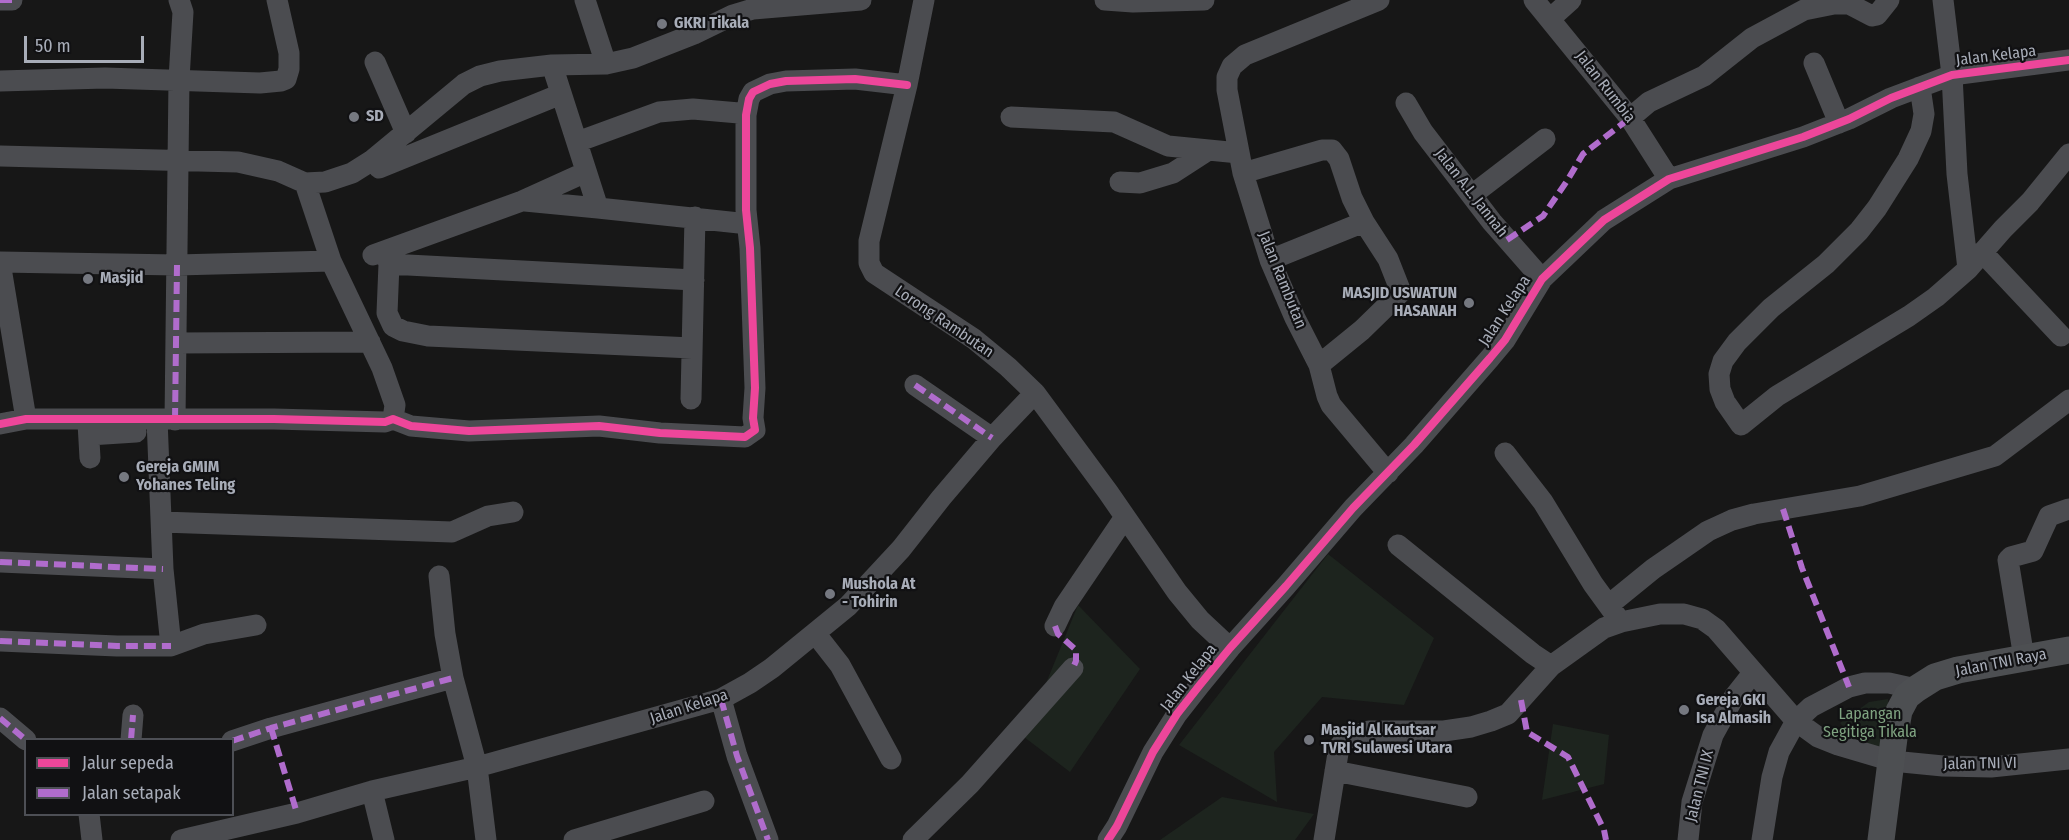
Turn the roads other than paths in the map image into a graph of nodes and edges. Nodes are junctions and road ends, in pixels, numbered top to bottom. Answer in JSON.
{"nodes":[{"id":1,"x":0,"y":0,"type":"edge"},
{"id":2,"x":12,"y":0,"type":"edge"},
{"id":3,"x":179,"y":0,"type":"edge"},
{"id":4,"x":277,"y":0,"type":"edge"},
{"id":5,"x":585,"y":0,"type":"edge"},
{"id":6,"x":861,"y":0,"type":"edge"},
{"id":7,"x":924,"y":0,"type":"edge"},
{"id":8,"x":1105,"y":0,"type":"edge"},
{"id":9,"x":1192,"y":0,"type":"edge"},
{"id":10,"x":1379,"y":0,"type":"edge"},
{"id":11,"x":1534,"y":0,"type":"edge"},
{"id":12,"x":1571,"y":0,"type":"edge"},
{"id":13,"x":1889,"y":0,"type":"edge"},
{"id":14,"x":1943,"y":0,"type":"edge"},
{"id":15,"x":825,"y":2,"type":"edge"},
{"id":16,"x":743,"y":6,"type":"edge"},
{"id":17,"x":1551,"y":18,"type":"junction"},
{"id":18,"x":2069,"y":60,"type":"edge"},
{"id":19,"x":375,"y":62,"type":"dead end"},
{"id":20,"x":1814,"y":63,"type":"dead end"},
{"id":21,"x":606,"y":64,"type":"junction"},
{"id":22,"x":552,"y":65,"type":"junction"},
{"id":23,"x":1952,"y":75,"type":"junction"},
{"id":24,"x":179,"y":79,"type":"junction"},
{"id":25,"x":0,"y":81,"type":"edge"},
{"id":26,"x":907,"y":85,"type":"junction"},
{"id":27,"x":1920,"y":87,"type":"junction"},
{"id":28,"x":561,"y":94,"type":"junction"},
{"id":29,"x":1407,"y":103,"type":"dead end"},
{"id":30,"x":739,"y":113,"type":"dead end"},
{"id":31,"x":1011,"y":117,"type":"dead end"},
{"id":32,"x":1630,"y":118,"type":"junction"},
{"id":33,"x":1839,"y":123,"type":"junction"},
{"id":34,"x":406,"y":133,"type":"junction"},
{"id":35,"x":1545,"y":139,"type":"dead end"},
{"id":36,"x":577,"y":142,"type":"junction"},
{"id":37,"x":1207,"y":151,"type":"junction"},
{"id":38,"x":2069,"y":154,"type":"edge"},
{"id":39,"x":0,"y":156,"type":"edge"},
{"id":40,"x":177,"y":160,"type":"junction"},
{"id":41,"x":1241,"y":163,"type":"junction"},
{"id":42,"x":379,"y":168,"type":"dead end"},
{"id":43,"x":586,"y":172,"type":"junction"},
{"id":44,"x":1669,"y":179,"type":"junction"},
{"id":45,"x":1120,"y":182,"type":"dead end"},
{"id":46,"x":305,"y":183,"type":"junction"},
{"id":47,"x":1472,"y":195,"type":"junction"},
{"id":48,"x":522,"y":201,"type":"junction"},
{"id":49,"x":598,"y":208,"type":"junction"},
{"id":50,"x":695,"y":218,"type":"junction"},
{"id":51,"x":1364,"y":222,"type":"junction"},
{"id":52,"x":739,"y":223,"type":"dead end"},
{"id":53,"x":1982,"y":252,"type":"junction"},
{"id":54,"x":382,"y":257,"type":"junction"},
{"id":55,"x":1270,"y":260,"type":"junction"},
{"id":56,"x":332,"y":261,"type":"junction"},
{"id":57,"x":177,"y":265,"type":"junction"},
{"id":58,"x":1,"y":269,"type":"edge"},
{"id":59,"x":1968,"y":269,"type":"junction"},
{"id":60,"x":1542,"y":279,"type":"junction"},
{"id":61,"x":694,"y":280,"type":"junction"},
{"id":62,"x":2061,"y":336,"type":"dead end"},
{"id":63,"x":370,"y":342,"type":"junction"},
{"id":64,"x":176,"y":343,"type":"junction"},
{"id":65,"x":692,"y":348,"type":"junction"},
{"id":66,"x":1319,"y":364,"type":"junction"},
{"id":67,"x":915,"y":385,"type":"dead end"},
{"id":68,"x":1035,"y":393,"type":"junction"},
{"id":69,"x":691,"y":399,"type":"dead end"},
{"id":70,"x":2069,"y":400,"type":"edge"},
{"id":71,"x":26,"y":419,"type":"junction"},
{"id":72,"x":393,"y":419,"type":"junction"},
{"id":73,"x":158,"y":423,"type":"junction"},
{"id":74,"x":0,"y":424,"type":"edge"},
{"id":75,"x":88,"y":427,"type":"junction"},
{"id":76,"x":992,"y":438,"type":"junction"},
{"id":77,"x":1505,"y":453,"type":"dead end"},
{"id":78,"x":90,"y":458,"type":"dead end"},
{"id":79,"x":1388,"y":473,"type":"junction"},
{"id":80,"x":2069,"y":509,"type":"edge"},
{"id":81,"x":513,"y":512,"type":"dead end"},
{"id":82,"x":1125,"y":517,"type":"junction"},
{"id":83,"x":162,"y":522,"type":"junction"},
{"id":84,"x":1398,"y":545,"type":"dead end"},
{"id":85,"x":0,"y":562,"type":"edge"},
{"id":86,"x":163,"y":570,"type":"junction"},
{"id":87,"x":439,"y":576,"type":"dead end"},
{"id":88,"x":1615,"y":613,"type":"junction"},
{"id":89,"x":256,"y":625,"type":"dead end"},
{"id":90,"x":1055,"y":626,"type":"dead end"},
{"id":91,"x":815,"y":633,"type":"junction"},
{"id":92,"x":0,"y":640,"type":"edge"},
{"id":93,"x":171,"y":646,"type":"junction"},
{"id":94,"x":1230,"y":648,"type":"junction"},
{"id":95,"x":2069,"y":650,"type":"edge"},
{"id":96,"x":2025,"y":657,"type":"junction"},
{"id":97,"x":1551,"y":666,"type":"junction"},
{"id":98,"x":1073,"y":668,"type":"dead end"},
{"id":99,"x":1753,"y":673,"type":"junction"},
{"id":100,"x":453,"y":678,"type":"junction"},
{"id":101,"x":1916,"y":689,"type":"junction"},
{"id":102,"x":721,"y":699,"type":"junction"},
{"id":103,"x":133,"y":714,"type":"dead end"},
{"id":104,"x":0,"y":718,"type":"edge"},
{"id":105,"x":1796,"y":721,"type":"junction"},
{"id":106,"x":24,"y":738,"type":"edge"},
{"id":107,"x":131,"y":738,"type":"edge"},
{"id":108,"x":234,"y":740,"type":"edge"},
{"id":109,"x":891,"y":759,"type":"dead end"},
{"id":110,"x":2069,"y":759,"type":"edge"},
{"id":111,"x":1892,"y":760,"type":"junction"},
{"id":112,"x":477,"y":767,"type":"junction"},
{"id":113,"x":1335,"y":771,"type":"junction"},
{"id":114,"x":372,"y":791,"type":"junction"},
{"id":115,"x":1467,"y":797,"type":"dead end"},
{"id":116,"x":704,"y":801,"type":"dead end"},
{"id":117,"x":89,"y":816,"type":"edge"},
{"id":118,"x":92,"y":840,"type":"edge"},
{"id":119,"x":181,"y":840,"type":"edge"},
{"id":120,"x":384,"y":840,"type":"edge"},
{"id":121,"x":486,"y":840,"type":"edge"},
{"id":122,"x":574,"y":840,"type":"edge"},
{"id":123,"x":768,"y":840,"type":"edge"},
{"id":124,"x":913,"y":840,"type":"edge"},
{"id":125,"x":1108,"y":840,"type":"edge"},
{"id":126,"x":1324,"y":840,"type":"edge"},
{"id":127,"x":1688,"y":840,"type":"edge"},
{"id":128,"x":1762,"y":840,"type":"edge"},
{"id":129,"x":1881,"y":840,"type":"edge"}],
"edges":[{"from":1,"to":2,"type":"street"},
{"from":3,"to":24,"type":"street"},
{"from":4,"to":24,"type":"street"},
{"from":5,"to":21,"type":"street"},
{"from":6,"to":15,"type":"street"},
{"from":7,"to":26,"type":"street","name":"Lorong Rambutan"},
{"from":8,"to":9,"type":"street"},
{"from":10,"to":41,"type":"street","name":"Jalan Rambutan"},
{"from":11,"to":17,"type":"street","name":"Jalan Rumbia"},
{"from":12,"to":17,"type":"street"},
{"from":13,"to":32,"type":"street"},
{"from":14,"to":23,"type":"street"},
{"from":15,"to":16,"type":"street"},
{"from":16,"to":21,"type":"street"},
{"from":17,"to":32,"type":"street","name":"Jalan Rumbia"},
{"from":18,"to":23,"type":"street","name":"Jalan Kelapa"},
{"from":19,"to":34,"type":"street"},
{"from":20,"to":33,"type":"street"},
{"from":21,"to":22,"type":"street"},
{"from":22,"to":28,"type":"street"},
{"from":22,"to":34,"type":"street"},
{"from":23,"to":27,"type":"street","name":"Jalan Kelapa"},
{"from":23,"to":59,"type":"street"},
{"from":24,"to":25,"type":"street"},
{"from":24,"to":40,"type":"street"},
{"from":26,"to":68,"type":"street","name":"Lorong Rambutan"},
{"from":26,"to":72,"type":"street"},
{"from":27,"to":33,"type":"street","name":"Jalan Kelapa"},
{"from":27,"to":59,"type":"street"},
{"from":28,"to":36,"type":"street"},
{"from":28,"to":42,"type":"street"},
{"from":29,"to":47,"type":"street","name":"Jalan A.L. Jannah"},
{"from":30,"to":36,"type":"street"},
{"from":31,"to":37,"type":"street"},
{"from":32,"to":44,"type":"street","name":"Jalan Rumbia"},
{"from":33,"to":44,"type":"street","name":"Jalan Kelapa"},
{"from":34,"to":46,"type":"street"},
{"from":35,"to":47,"type":"street"},
{"from":36,"to":43,"type":"street"},
{"from":37,"to":41,"type":"street"},
{"from":37,"to":45,"type":"street"},
{"from":38,"to":53,"type":"street"},
{"from":39,"to":40,"type":"street"},
{"from":40,"to":46,"type":"street"},
{"from":40,"to":57,"type":"street"},
{"from":41,"to":51,"type":"street"},
{"from":41,"to":55,"type":"street","name":"Jalan Rambutan"},
{"from":43,"to":48,"type":"street"},
{"from":43,"to":49,"type":"street"},
{"from":44,"to":60,"type":"street","name":"Jalan Kelapa"},
{"from":46,"to":56,"type":"street"},
{"from":47,"to":60,"type":"street","name":"Jalan A.L. Jannah"},
{"from":48,"to":49,"type":"street"},
{"from":48,"to":54,"type":"street"},
{"from":49,"to":50,"type":"street"},
{"from":50,"to":52,"type":"street"},
{"from":50,"to":61,"type":"street"},
{"from":51,"to":55,"type":"street"},
{"from":51,"to":66,"type":"street"},
{"from":53,"to":59,"type":"street"},
{"from":53,"to":62,"type":"street"},
{"from":54,"to":61,"type":"street"},
{"from":54,"to":65,"type":"street"},
{"from":55,"to":66,"type":"street","name":"Jalan Rambutan"},
{"from":56,"to":57,"type":"street"},
{"from":56,"to":63,"type":"street"},
{"from":57,"to":58,"type":"street"},
{"from":57,"to":64,"type":"street"},
{"from":58,"to":71,"type":"street"},
{"from":60,"to":79,"type":"street","name":"Jalan Kelapa"},
{"from":61,"to":65,"type":"street"},
{"from":63,"to":64,"type":"street"},
{"from":63,"to":72,"type":"street"},
{"from":64,"to":73,"type":"street"},
{"from":65,"to":69,"type":"street"},
{"from":66,"to":79,"type":"street","name":"Jalan Rambutan"},
{"from":67,"to":76,"type":"street"},
{"from":68,"to":76,"type":"street","name":"Jalan Kelapa"},
{"from":68,"to":82,"type":"street","name":"Lorong Rambutan"},
{"from":70,"to":88,"type":"street"},
{"from":71,"to":74,"type":"street"},
{"from":71,"to":75,"type":"street"},
{"from":72,"to":73,"type":"street"},
{"from":73,"to":75,"type":"street"},
{"from":73,"to":83,"type":"street"},
{"from":75,"to":78,"type":"street"},
{"from":76,"to":91,"type":"street","name":"Jalan Kelapa"},
{"from":77,"to":88,"type":"street"},
{"from":79,"to":94,"type":"street","name":"Jalan Kelapa"},
{"from":80,"to":96,"type":"street"},
{"from":81,"to":83,"type":"street"},
{"from":82,"to":90,"type":"street"},
{"from":82,"to":94,"type":"street","name":"Lorong Rambutan"},
{"from":83,"to":86,"type":"street"},
{"from":84,"to":97,"type":"street"},
{"from":85,"to":86,"type":"street"},
{"from":86,"to":93,"type":"street"},
{"from":87,"to":100,"type":"street"},
{"from":88,"to":97,"type":"street"},
{"from":88,"to":99,"type":"street","name":"Jalan TNI VI"},
{"from":89,"to":93,"type":"street"},
{"from":91,"to":102,"type":"street","name":"Jalan Kelapa"},
{"from":91,"to":109,"type":"street"},
{"from":92,"to":93,"type":"street"},
{"from":94,"to":125,"type":"street","name":"Jalan Kelapa"},
{"from":95,"to":96,"type":"main road","name":"Jalan TNI Raya"},
{"from":96,"to":101,"type":"main road","name":"Jalan TNI Raya"},
{"from":97,"to":113,"type":"street"},
{"from":98,"to":124,"type":"street"},
{"from":99,"to":105,"type":"street","name":"Jalan TNI VI"},
{"from":99,"to":127,"type":"street","name":"Jalan TNI IX"},
{"from":100,"to":108,"type":"street"},
{"from":100,"to":112,"type":"street"},
{"from":101,"to":105,"type":"street"},
{"from":101,"to":111,"type":"main road","name":"Jalan TNI Raya"},
{"from":102,"to":112,"type":"street","name":"Jalan Kelapa"},
{"from":102,"to":123,"type":"street"},
{"from":103,"to":107,"type":"street"},
{"from":104,"to":106,"type":"street"},
{"from":105,"to":111,"type":"street","name":"Jalan TNI VI"},
{"from":105,"to":128,"type":"street"},
{"from":110,"to":111,"type":"street","name":"Jalan TNI VI"},
{"from":111,"to":129,"type":"main road","name":"Jalan TNI Raya"},
{"from":112,"to":114,"type":"street","name":"Jalan Kelapa"},
{"from":112,"to":121,"type":"street"},
{"from":113,"to":115,"type":"street"},
{"from":113,"to":126,"type":"street"},
{"from":114,"to":119,"type":"street","name":"Jalan Kelapa"},
{"from":114,"to":120,"type":"street"},
{"from":116,"to":122,"type":"street"},
{"from":117,"to":118,"type":"street"}]}
